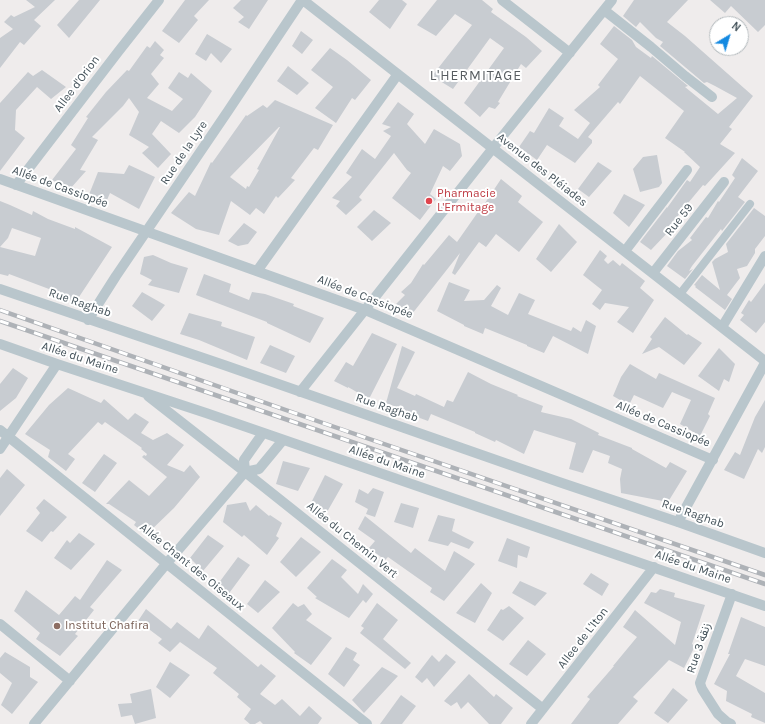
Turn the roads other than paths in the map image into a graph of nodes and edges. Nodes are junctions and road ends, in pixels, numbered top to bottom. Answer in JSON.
{"nodes":[{"id":1,"x":159,"y":0,"type":"edge"},
{"id":2,"x":302,"y":0,"type":"edge"},
{"id":3,"x":502,"y":0,"type":"edge"},
{"id":4,"x":612,"y":0,"type":"edge"},
{"id":5,"x":604,"y":10,"type":"junction"},
{"id":6,"x":570,"y":53,"type":"junction"},
{"id":7,"x":398,"y":74,"type":"junction"},
{"id":8,"x":712,"y":97,"type":"dead end"},
{"id":9,"x":493,"y":148,"type":"junction"},
{"id":10,"x":688,"y":170,"type":"dead end"},
{"id":11,"x":0,"y":179,"type":"edge"},
{"id":12,"x":724,"y":182,"type":"dead end"},
{"id":13,"x":16,"y":185,"type":"junction"},
{"id":14,"x":750,"y":204,"type":"dead end"},
{"id":15,"x":147,"y":232,"type":"junction"},
{"id":16,"x":625,"y":251,"type":"junction"},
{"id":17,"x":765,"y":256,"type":"edge"},
{"id":18,"x":257,"y":271,"type":"junction"},
{"id":19,"x":653,"y":273,"type":"junction"},
{"id":20,"x":0,"y":289,"type":"edge"},
{"id":21,"x":680,"y":294,"type":"junction"},
{"id":22,"x":365,"y":310,"type":"junction"},
{"id":23,"x":88,"y":320,"type":"junction"},
{"id":24,"x":722,"y":327,"type":"junction"},
{"id":25,"x":0,"y":344,"type":"edge"},
{"id":26,"x":765,"y":362,"type":"edge"},
{"id":27,"x":57,"y":364,"type":"junction"},
{"id":28,"x":143,"y":392,"type":"junction"},
{"id":29,"x":300,"y":392,"type":"junction"},
{"id":30,"x":0,"y":430,"type":"edge"},
{"id":31,"x":263,"y":433,"type":"junction"},
{"id":32,"x":9,"y":436,"type":"junction"},
{"id":33,"x":282,"y":440,"type":"junction"},
{"id":34,"x":0,"y":449,"type":"edge"},
{"id":35,"x":712,"y":460,"type":"junction"},
{"id":36,"x":245,"y":472,"type":"junction"},
{"id":37,"x":678,"y":522,"type":"junction"},
{"id":38,"x":765,"y":553,"type":"edge"},
{"id":39,"x":167,"y":564,"type":"junction"},
{"id":40,"x":654,"y":567,"type":"junction"},
{"id":41,"x":732,"y":594,"type":"junction"},
{"id":42,"x":765,"y":606,"type":"edge"},
{"id":43,"x":0,"y":624,"type":"edge"},
{"id":44,"x":70,"y":681,"type":"junction"},
{"id":45,"x":543,"y":709,"type":"junction"},
{"id":46,"x":34,"y":724,"type":"edge"},
{"id":47,"x":367,"y":724,"type":"edge"},
{"id":48,"x":531,"y":724,"type":"edge"},
{"id":49,"x":731,"y":724,"type":"edge"}],
"edges":[{"from":1,"to":13,"type":"street","name":"Allee d'Orion"},
{"from":2,"to":7,"type":"street","name":"Avenue des Pléiades"},
{"from":2,"to":15,"type":"street","name":"Rue de la Lyre"},
{"from":3,"to":6,"type":"street"},
{"from":4,"to":5,"type":"street"},
{"from":5,"to":6,"type":"street"},
{"from":5,"to":8,"type":"street"},
{"from":6,"to":9,"type":"street"},
{"from":7,"to":9,"type":"street","name":"Avenue des Pléiades"},
{"from":7,"to":18,"type":"street"},
{"from":9,"to":16,"type":"street","name":"Avenue des Pléiades"},
{"from":9,"to":22,"type":"street"},
{"from":10,"to":16,"type":"street"},
{"from":11,"to":13,"type":"street","name":"Allée de Cassiopée"},
{"from":12,"to":19,"type":"street","name":"Rue 59"},
{"from":13,"to":15,"type":"street","name":"Allée de Cassiopée"},
{"from":14,"to":21,"type":"street"},
{"from":15,"to":18,"type":"street","name":"Allée de Cassiopée"},
{"from":15,"to":23,"type":"street","name":"Rue de la Lyre"},
{"from":16,"to":19,"type":"street","name":"Avenue des Pléiades"},
{"from":17,"to":24,"type":"street"},
{"from":18,"to":22,"type":"street","name":"Allée de Cassiopée"},
{"from":19,"to":21,"type":"street","name":"Avenue des Pléiades"},
{"from":20,"to":23,"type":"street","name":"Rue Raghab"},
{"from":21,"to":24,"type":"street","name":"Avenue des Pléiades"},
{"from":22,"to":29,"type":"street"},
{"from":22,"to":35,"type":"street","name":"Allée de Cassiopée"},
{"from":23,"to":29,"type":"street","name":"Rue Raghab"},
{"from":24,"to":26,"type":"street","name":"Avenue des Pléiades"},
{"from":25,"to":27,"type":"street","name":"Allée du Maine"},
{"from":26,"to":35,"type":"street"},
{"from":27,"to":28,"type":"street","name":"Allée du Maine"},
{"from":27,"to":32,"type":"street"},
{"from":28,"to":31,"type":"street","name":"Allée du Maine"},
{"from":28,"to":36,"type":"street","name":"Allée du Chemin Vert"},
{"from":29,"to":37,"type":"street","name":"Rue Raghab"},
{"from":30,"to":32,"type":"street","name":"Allée Chant des Oiseaux"},
{"from":31,"to":33,"type":"street","name":"Allée du Maine"},
{"from":31,"to":36,"type":"street"},
{"from":32,"to":34,"type":"street"},
{"from":32,"to":39,"type":"street","name":"Allée Chant des Oiseaux"},
{"from":33,"to":36,"type":"street"},
{"from":33,"to":40,"type":"street","name":"Allée du Maine"},
{"from":35,"to":37,"type":"street"},
{"from":36,"to":39,"type":"street"},
{"from":36,"to":45,"type":"street","name":"Allée du Chemin Vert"},
{"from":37,"to":38,"type":"street","name":"Rue Raghab"},
{"from":39,"to":44,"type":"street"},
{"from":39,"to":47,"type":"street","name":"Allée Chant des Oiseaux"},
{"from":40,"to":41,"type":"street","name":"Allée du Maine"},
{"from":40,"to":45,"type":"street","name":"Allee de L'Iton"},
{"from":41,"to":42,"type":"street","name":"Allée du Maine"},
{"from":41,"to":49,"type":"street","name":"Rue 3 زنقة"},
{"from":43,"to":44,"type":"street"},
{"from":44,"to":46,"type":"street"},
{"from":45,"to":48,"type":"street","name":"Allee de L'Iton"}]}
